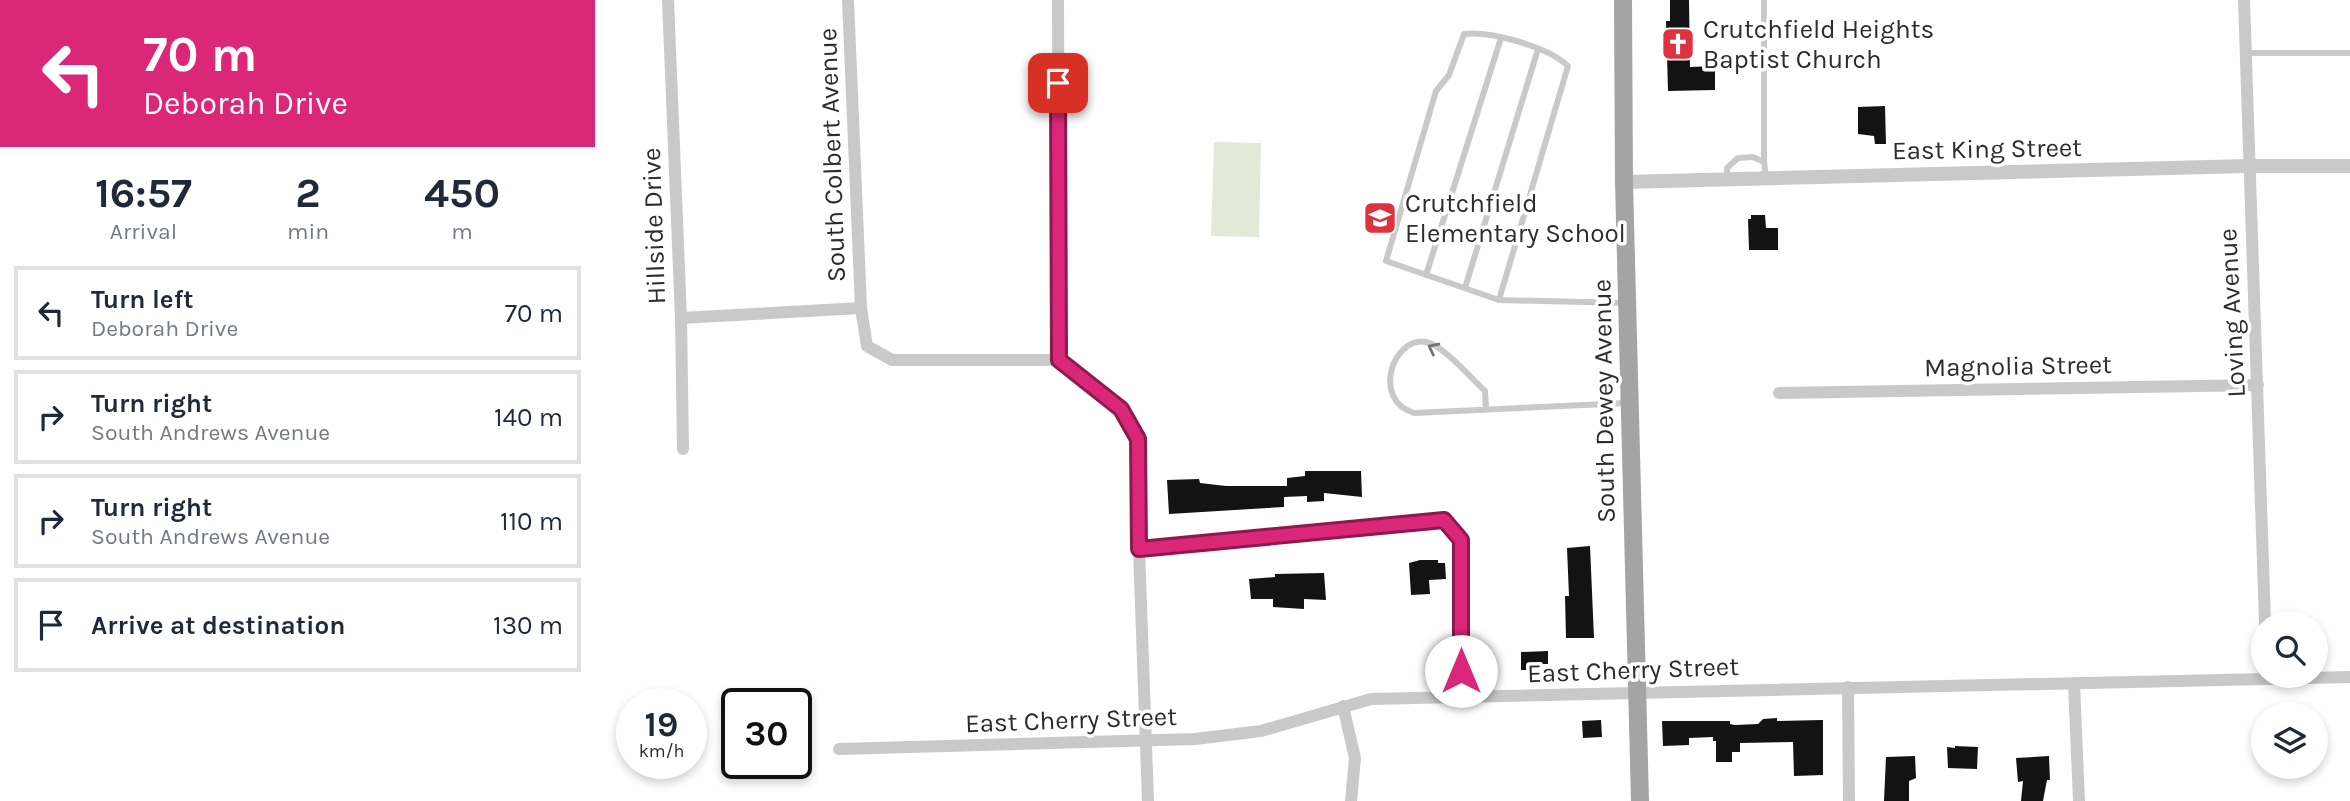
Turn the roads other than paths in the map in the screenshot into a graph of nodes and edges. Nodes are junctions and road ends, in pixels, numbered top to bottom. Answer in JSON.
{"nodes":[{"id":1,"x":668,"y":0,"type":"edge"},
{"id":2,"x":849,"y":0,"type":"edge"},
{"id":3,"x":1058,"y":0,"type":"edge"},
{"id":4,"x":1623,"y":0,"type":"edge"},
{"id":5,"x":1764,"y":0,"type":"edge"},
{"id":6,"x":2244,"y":0,"type":"edge"},
{"id":7,"x":1501,"y":38,"type":"junction"},
{"id":8,"x":1538,"y":49,"type":"junction"},
{"id":9,"x":2245,"y":53,"type":"junction"},
{"id":10,"x":2350,"y":53,"type":"edge"},
{"id":11,"x":1764,"y":162,"type":"junction"},
{"id":12,"x":2248,"y":166,"type":"junction"},
{"id":13,"x":2350,"y":166,"type":"edge"},
{"id":14,"x":1766,"y":179,"type":"junction"},
{"id":15,"x":1727,"y":180,"type":"junction"},
{"id":16,"x":1624,"y":182,"type":"junction"},
{"id":17,"x":1426,"y":275,"type":"junction"},
{"id":18,"x":1465,"y":288,"type":"junction"},
{"id":19,"x":1499,"y":300,"type":"junction"},
{"id":20,"x":1627,"y":303,"type":"junction"},
{"id":21,"x":861,"y":308,"type":"junction"},
{"id":22,"x":681,"y":318,"type":"junction"},
{"id":23,"x":1059,"y":360,"type":"junction"},
{"id":24,"x":2258,"y":385,"type":"junction"},
{"id":25,"x":1779,"y":393,"type":"dead end"},
{"id":26,"x":1630,"y":403,"type":"junction"},
{"id":27,"x":1486,"y":409,"type":"junction"},
{"id":28,"x":683,"y":449,"type":"dead end"},
{"id":29,"x":1139,"y":549,"type":"junction"},
{"id":30,"x":2265,"y":611,"type":"edge"},
{"id":31,"x":2251,"y":677,"type":"edge"},
{"id":32,"x":2328,"y":677,"type":"edge"},
{"id":33,"x":2350,"y":677,"type":"edge"},
{"id":34,"x":2074,"y":683,"type":"junction"},
{"id":35,"x":1848,"y":687,"type":"junction"},
{"id":36,"x":1637,"y":692,"type":"junction"},
{"id":37,"x":1461,"y":697,"type":"junction"},
{"id":38,"x":1343,"y":706,"type":"junction"},
{"id":39,"x":1147,"y":740,"type":"junction"},
{"id":40,"x":839,"y":749,"type":"dead end"},
{"id":41,"x":1148,"y":801,"type":"edge"},
{"id":42,"x":1350,"y":801,"type":"edge"},
{"id":43,"x":1640,"y":801,"type":"edge"},
{"id":44,"x":1849,"y":801,"type":"edge"},
{"id":45,"x":2079,"y":801,"type":"edge"}],
"edges":[{"from":1,"to":22,"type":"street","name":"Hillside Drive"},
{"from":2,"to":21,"type":"street","name":"South Colbert Avenue"},
{"from":3,"to":23,"type":"street"},
{"from":4,"to":16,"type":"main road","name":"South Dewey Avenue"},
{"from":5,"to":11,"type":"lane"},
{"from":6,"to":9,"type":"street","name":"Loving Avenue"},
{"from":7,"to":8,"type":"lane"},
{"from":7,"to":17,"type":"lane"},
{"from":7,"to":17,"type":"lane"},
{"from":8,"to":18,"type":"lane"},
{"from":8,"to":19,"type":"lane"},
{"from":9,"to":10,"type":"lane"},
{"from":9,"to":12,"type":"street","name":"Loving Avenue"},
{"from":11,"to":14,"type":"lane"},
{"from":11,"to":15,"type":"lane"},
{"from":12,"to":13,"type":"street","name":"East King Street"},
{"from":12,"to":14,"type":"street","name":"East King Street"},
{"from":12,"to":24,"type":"street","name":"Loving Avenue"},
{"from":14,"to":15,"type":"street","name":"East King Street"},
{"from":15,"to":16,"type":"street","name":"East King Street"},
{"from":16,"to":20,"type":"main road","name":"South Dewey Avenue"},
{"from":17,"to":18,"type":"lane"},
{"from":18,"to":19,"type":"lane"},
{"from":19,"to":20,"type":"lane"},
{"from":20,"to":26,"type":"main road","name":"South Dewey Avenue"},
{"from":21,"to":22,"type":"street"},
{"from":21,"to":23,"type":"street","name":"South Colbert Avenue"},
{"from":22,"to":28,"type":"street","name":"Hillside Drive"},
{"from":23,"to":29,"type":"street"},
{"from":24,"to":25,"type":"street","name":"Magnolia Street"},
{"from":24,"to":30,"type":"street","name":"Loving Avenue"},
{"from":26,"to":27,"type":"lane"},
{"from":26,"to":36,"type":"main road","name":"South Dewey Avenue"},
{"from":27,"to":27,"type":"lane","one_way":true},
{"from":29,"to":37,"type":"street"},
{"from":29,"to":39,"type":"street"},
{"from":31,"to":34,"type":"street","name":"East Cherry Street"},
{"from":32,"to":33,"type":"street","name":"East Cherry Street"},
{"from":34,"to":35,"type":"street","name":"East Cherry Street"},
{"from":34,"to":45,"type":"street"},
{"from":35,"to":36,"type":"street","name":"East Cherry Street"},
{"from":35,"to":44,"type":"street"},
{"from":36,"to":37,"type":"street","name":"East Cherry Street"},
{"from":36,"to":43,"type":"main road","name":"South Dewey Avenue"},
{"from":37,"to":38,"type":"street","name":"East Cherry Street"},
{"from":38,"to":39,"type":"street","name":"East Cherry Street"},
{"from":38,"to":42,"type":"street"},
{"from":39,"to":40,"type":"street","name":"East Cherry Street"},
{"from":39,"to":41,"type":"street"}]}
